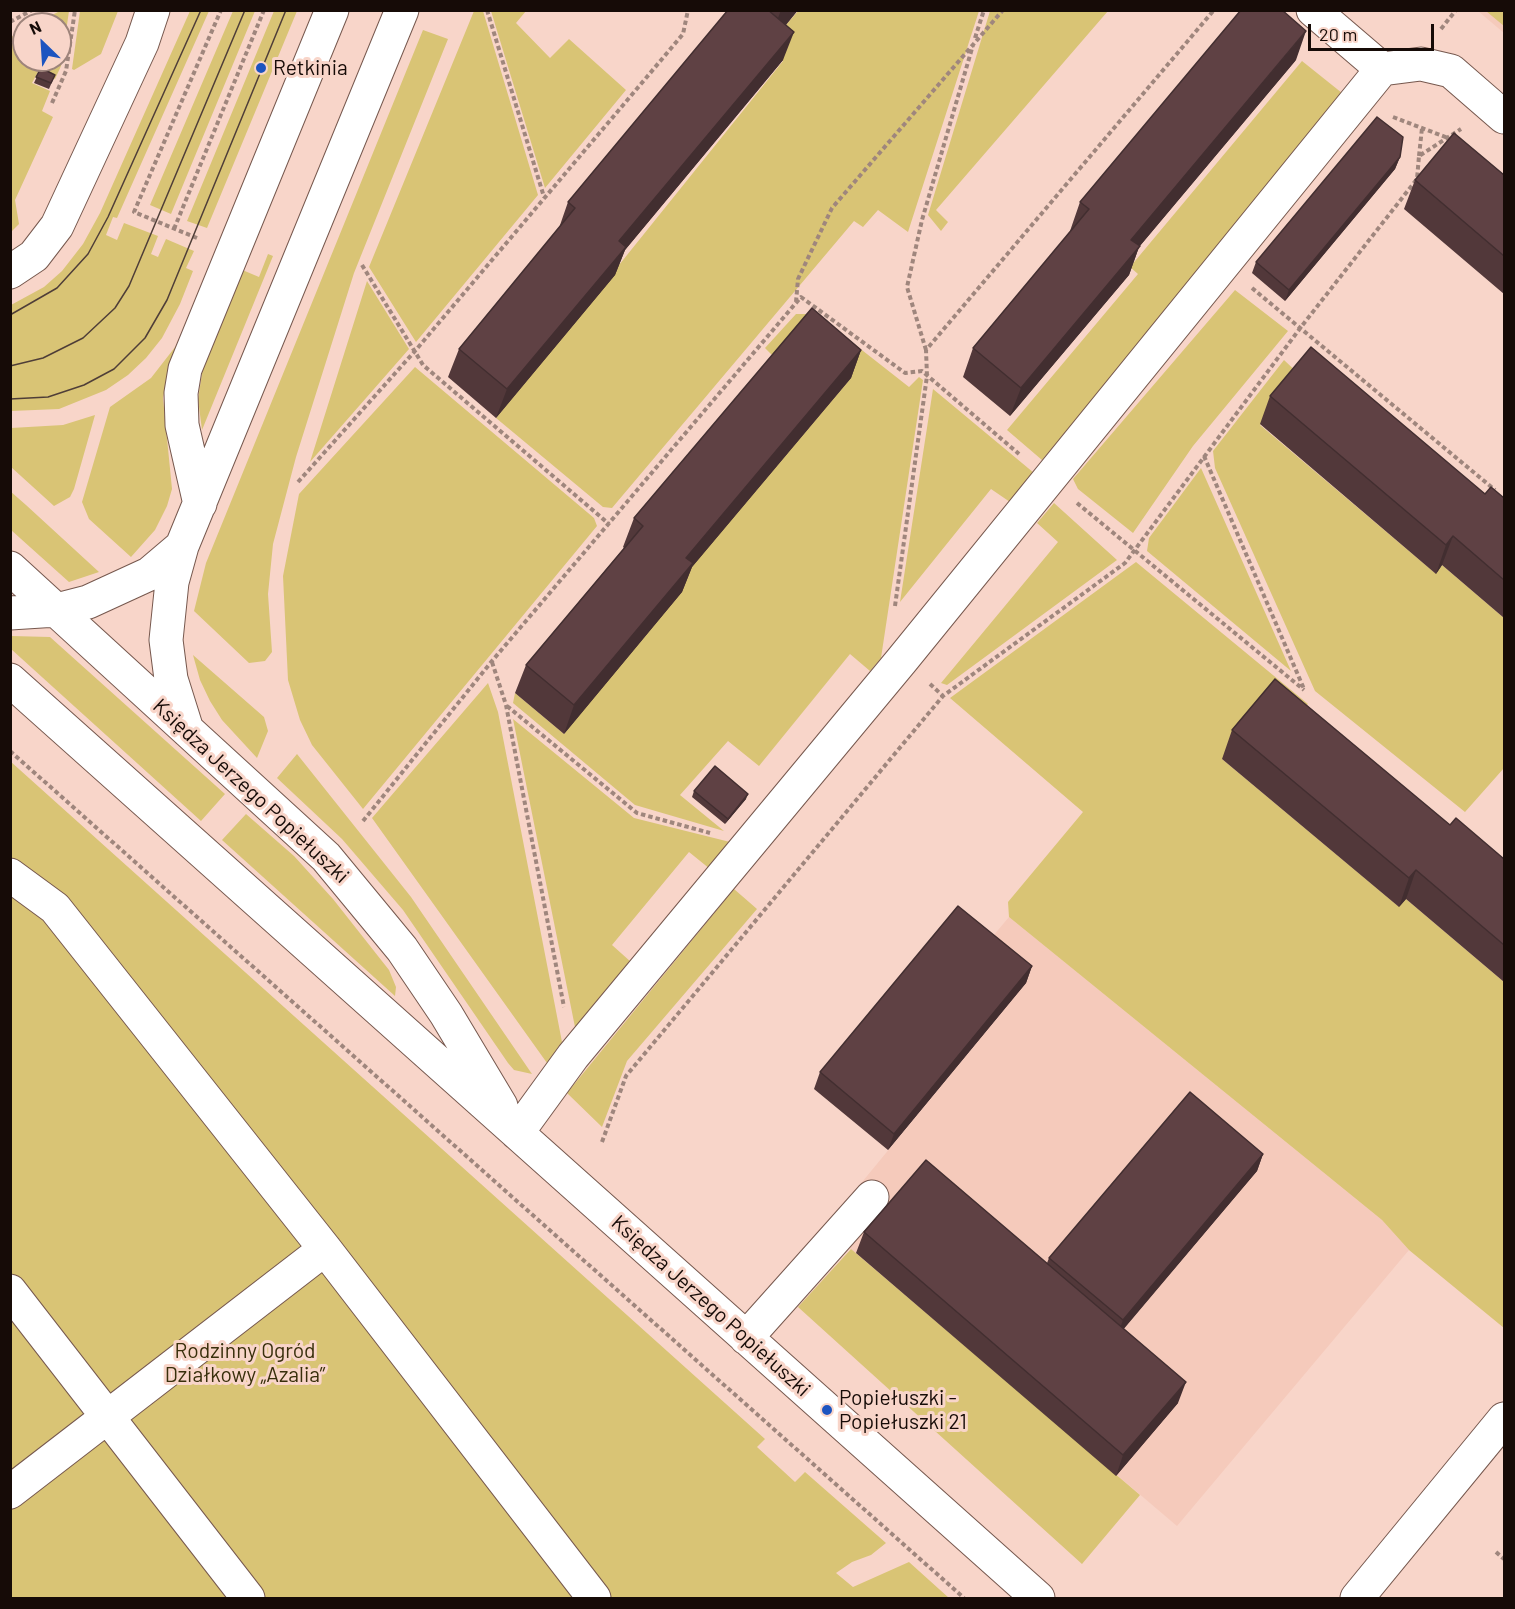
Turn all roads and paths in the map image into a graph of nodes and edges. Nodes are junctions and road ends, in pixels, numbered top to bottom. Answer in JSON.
{"nodes":[{"id":1,"x":32,"y":10,"type":"edge"},
{"id":2,"x":75,"y":10,"type":"edge"},
{"id":3,"x":153,"y":10,"type":"edge"},
{"id":4,"x":221,"y":10,"type":"edge"},
{"id":5,"x":264,"y":10,"type":"edge"},
{"id":6,"x":332,"y":10,"type":"edge"},
{"id":7,"x":402,"y":10,"type":"edge"},
{"id":8,"x":487,"y":10,"type":"edge"},
{"id":9,"x":688,"y":10,"type":"edge"},
{"id":10,"x":984,"y":10,"type":"edge"},
{"id":11,"x":1003,"y":10,"type":"edge"},
{"id":12,"x":1214,"y":10,"type":"edge"},
{"id":13,"x":1313,"y":10,"type":"edge"},
{"id":14,"x":10,"y":22,"type":"edge"},
{"id":15,"x":974,"y":42,"type":"junction"},
{"id":16,"x":1382,"y":69,"type":"junction"},
{"id":17,"x":1359,"y":98,"type":"junction"},
{"id":18,"x":52,"y":103,"type":"dead end"},
{"id":19,"x":1498,"y":112,"type":"edge"},
{"id":20,"x":1422,"y":128,"type":"junction"},
{"id":21,"x":1448,"y":138,"type":"junction"},
{"id":22,"x":1460,"y":140,"type":"edge"},
{"id":23,"x":1419,"y":156,"type":"junction"},
{"id":24,"x":544,"y":198,"type":"junction"},
{"id":25,"x":174,"y":229,"type":"junction"},
{"id":26,"x":202,"y":240,"type":"dead end"},
{"id":27,"x":362,"y":265,"type":"dead end"},
{"id":28,"x":1223,"y":265,"type":"junction"},
{"id":29,"x":10,"y":272,"type":"edge"},
{"id":30,"x":801,"y":297,"type":"dead end"},
{"id":31,"x":796,"y":303,"type":"junction"},
{"id":32,"x":1301,"y":327,"type":"junction"},
{"id":33,"x":926,"y":350,"type":"junction"},
{"id":34,"x":415,"y":351,"type":"junction"},
{"id":35,"x":1204,"y":456,"type":"junction"},
{"id":36,"x":298,"y":482,"type":"dead end"},
{"id":37,"x":1496,"y":491,"type":"edge"},
{"id":38,"x":200,"y":504,"type":"junction"},
{"id":39,"x":609,"y":524,"type":"junction"},
{"id":40,"x":182,"y":546,"type":"junction"},
{"id":41,"x":10,"y":568,"type":"edge"},
{"id":42,"x":57,"y":610,"type":"junction"},
{"id":43,"x":10,"y":613,"type":"edge"},
{"id":44,"x":902,"y":660,"type":"junction"},
{"id":45,"x":492,"y":661,"type":"junction"},
{"id":46,"x":10,"y":680,"type":"edge"},
{"id":47,"x":1304,"y":690,"type":"dead end"},
{"id":48,"x":944,"y":696,"type":"junction"},
{"id":49,"x":506,"y":705,"type":"junction"},
{"id":50,"x":187,"y":730,"type":"junction"},
{"id":51,"x":10,"y":751,"type":"edge"},
{"id":52,"x":363,"y":821,"type":"dead end"},
{"id":53,"x":749,"y":843,"type":"junction"},
{"id":54,"x":10,"y":875,"type":"edge"},
{"id":55,"x":573,"y":1056,"type":"junction"},
{"id":56,"x":518,"y":1133,"type":"junction"},
{"id":57,"x":602,"y":1142,"type":"dead end"},
{"id":58,"x":872,"y":1197,"type":"dead end"},
{"id":59,"x":325,"y":1249,"type":"junction"},
{"id":60,"x":10,"y":1291,"type":"edge"},
{"id":61,"x":746,"y":1338,"type":"junction"},
{"id":62,"x":108,"y":1417,"type":"junction"},
{"id":63,"x":1504,"y":1419,"type":"edge"},
{"id":64,"x":10,"y":1492,"type":"edge"},
{"id":65,"x":1496,"y":1552,"type":"dead end"},
{"id":66,"x":1504,"y":1558,"type":"edge"},
{"id":67,"x":248,"y":1599,"type":"edge"},
{"id":68,"x":594,"y":1599,"type":"edge"},
{"id":69,"x":964,"y":1599,"type":"edge"},
{"id":70,"x":1038,"y":1599,"type":"edge"},
{"id":71,"x":1357,"y":1599,"type":"edge"}],
"edges":[{"from":1,"to":14,"type":"path"},
{"from":2,"to":18,"type":"path"},
{"from":3,"to":29,"type":"street"},
{"from":4,"to":25,"type":"path"},
{"from":5,"to":25,"type":"path"},
{"from":6,"to":38,"type":"street"},
{"from":7,"to":38,"type":"street"},
{"from":8,"to":24,"type":"path"},
{"from":9,"to":24,"type":"path"},
{"from":10,"to":15,"type":"path"},
{"from":11,"to":15,"type":"path"},
{"from":12,"to":33,"type":"path"},
{"from":13,"to":16,"type":"street"},
{"from":15,"to":31,"type":"path"},
{"from":15,"to":33,"type":"path"},
{"from":16,"to":17,"type":"street"},
{"from":16,"to":19,"type":"street"},
{"from":17,"to":20,"type":"path"},
{"from":17,"to":28,"type":"street"},
{"from":19,"to":21,"type":"path"},
{"from":20,"to":21,"type":"path"},
{"from":20,"to":23,"type":"path"},
{"from":21,"to":22,"type":"path"},
{"from":21,"to":23,"type":"path"},
{"from":23,"to":32,"type":"path"},
{"from":24,"to":34,"type":"path"},
{"from":25,"to":26,"type":"path"},
{"from":27,"to":34,"type":"path"},
{"from":28,"to":32,"type":"path"},
{"from":28,"to":44,"type":"street"},
{"from":30,"to":31,"type":"path"},
{"from":31,"to":39,"type":"path"},
{"from":32,"to":35,"type":"path"},
{"from":32,"to":37,"type":"path"},
{"from":33,"to":44,"type":"path"},
{"from":34,"to":36,"type":"path"},
{"from":34,"to":39,"type":"path"},
{"from":35,"to":47,"type":"path"},
{"from":35,"to":48,"type":"path"},
{"from":38,"to":40,"type":"street"},
{"from":39,"to":45,"type":"path"},
{"from":40,"to":42,"type":"street"},
{"from":40,"to":50,"type":"street"},
{"from":41,"to":42,"type":"street","name":"Księdza Jerzego Popiełuszki"},
{"from":42,"to":43,"type":"street"},
{"from":42,"to":50,"type":"street","name":"Księdza Jerzego Popiełuszki"},
{"from":44,"to":48,"type":"path"},
{"from":44,"to":53,"type":"street"},
{"from":45,"to":49,"type":"path"},
{"from":45,"to":52,"type":"path"},
{"from":46,"to":56,"type":"street","name":"Księdza Jerzego Popiełuszki"},
{"from":48,"to":57,"type":"path"},
{"from":49,"to":53,"type":"path"},
{"from":49,"to":55,"type":"path"},
{"from":50,"to":56,"type":"street","name":"Księdza Jerzego Popiełuszki"},
{"from":51,"to":69,"type":"path"},
{"from":53,"to":55,"type":"street"},
{"from":54,"to":59,"type":"street"},
{"from":55,"to":56,"type":"street"},
{"from":56,"to":61,"type":"street","name":"Księdza Jerzego Popiełuszki"},
{"from":58,"to":61,"type":"street"},
{"from":59,"to":62,"type":"street"},
{"from":59,"to":68,"type":"street"},
{"from":60,"to":62,"type":"street"},
{"from":61,"to":70,"type":"street","name":"Księdza Jerzego Popiełuszki"},
{"from":62,"to":64,"type":"street"},
{"from":62,"to":67,"type":"street"},
{"from":63,"to":71,"type":"street"},
{"from":65,"to":66,"type":"path"}]}
